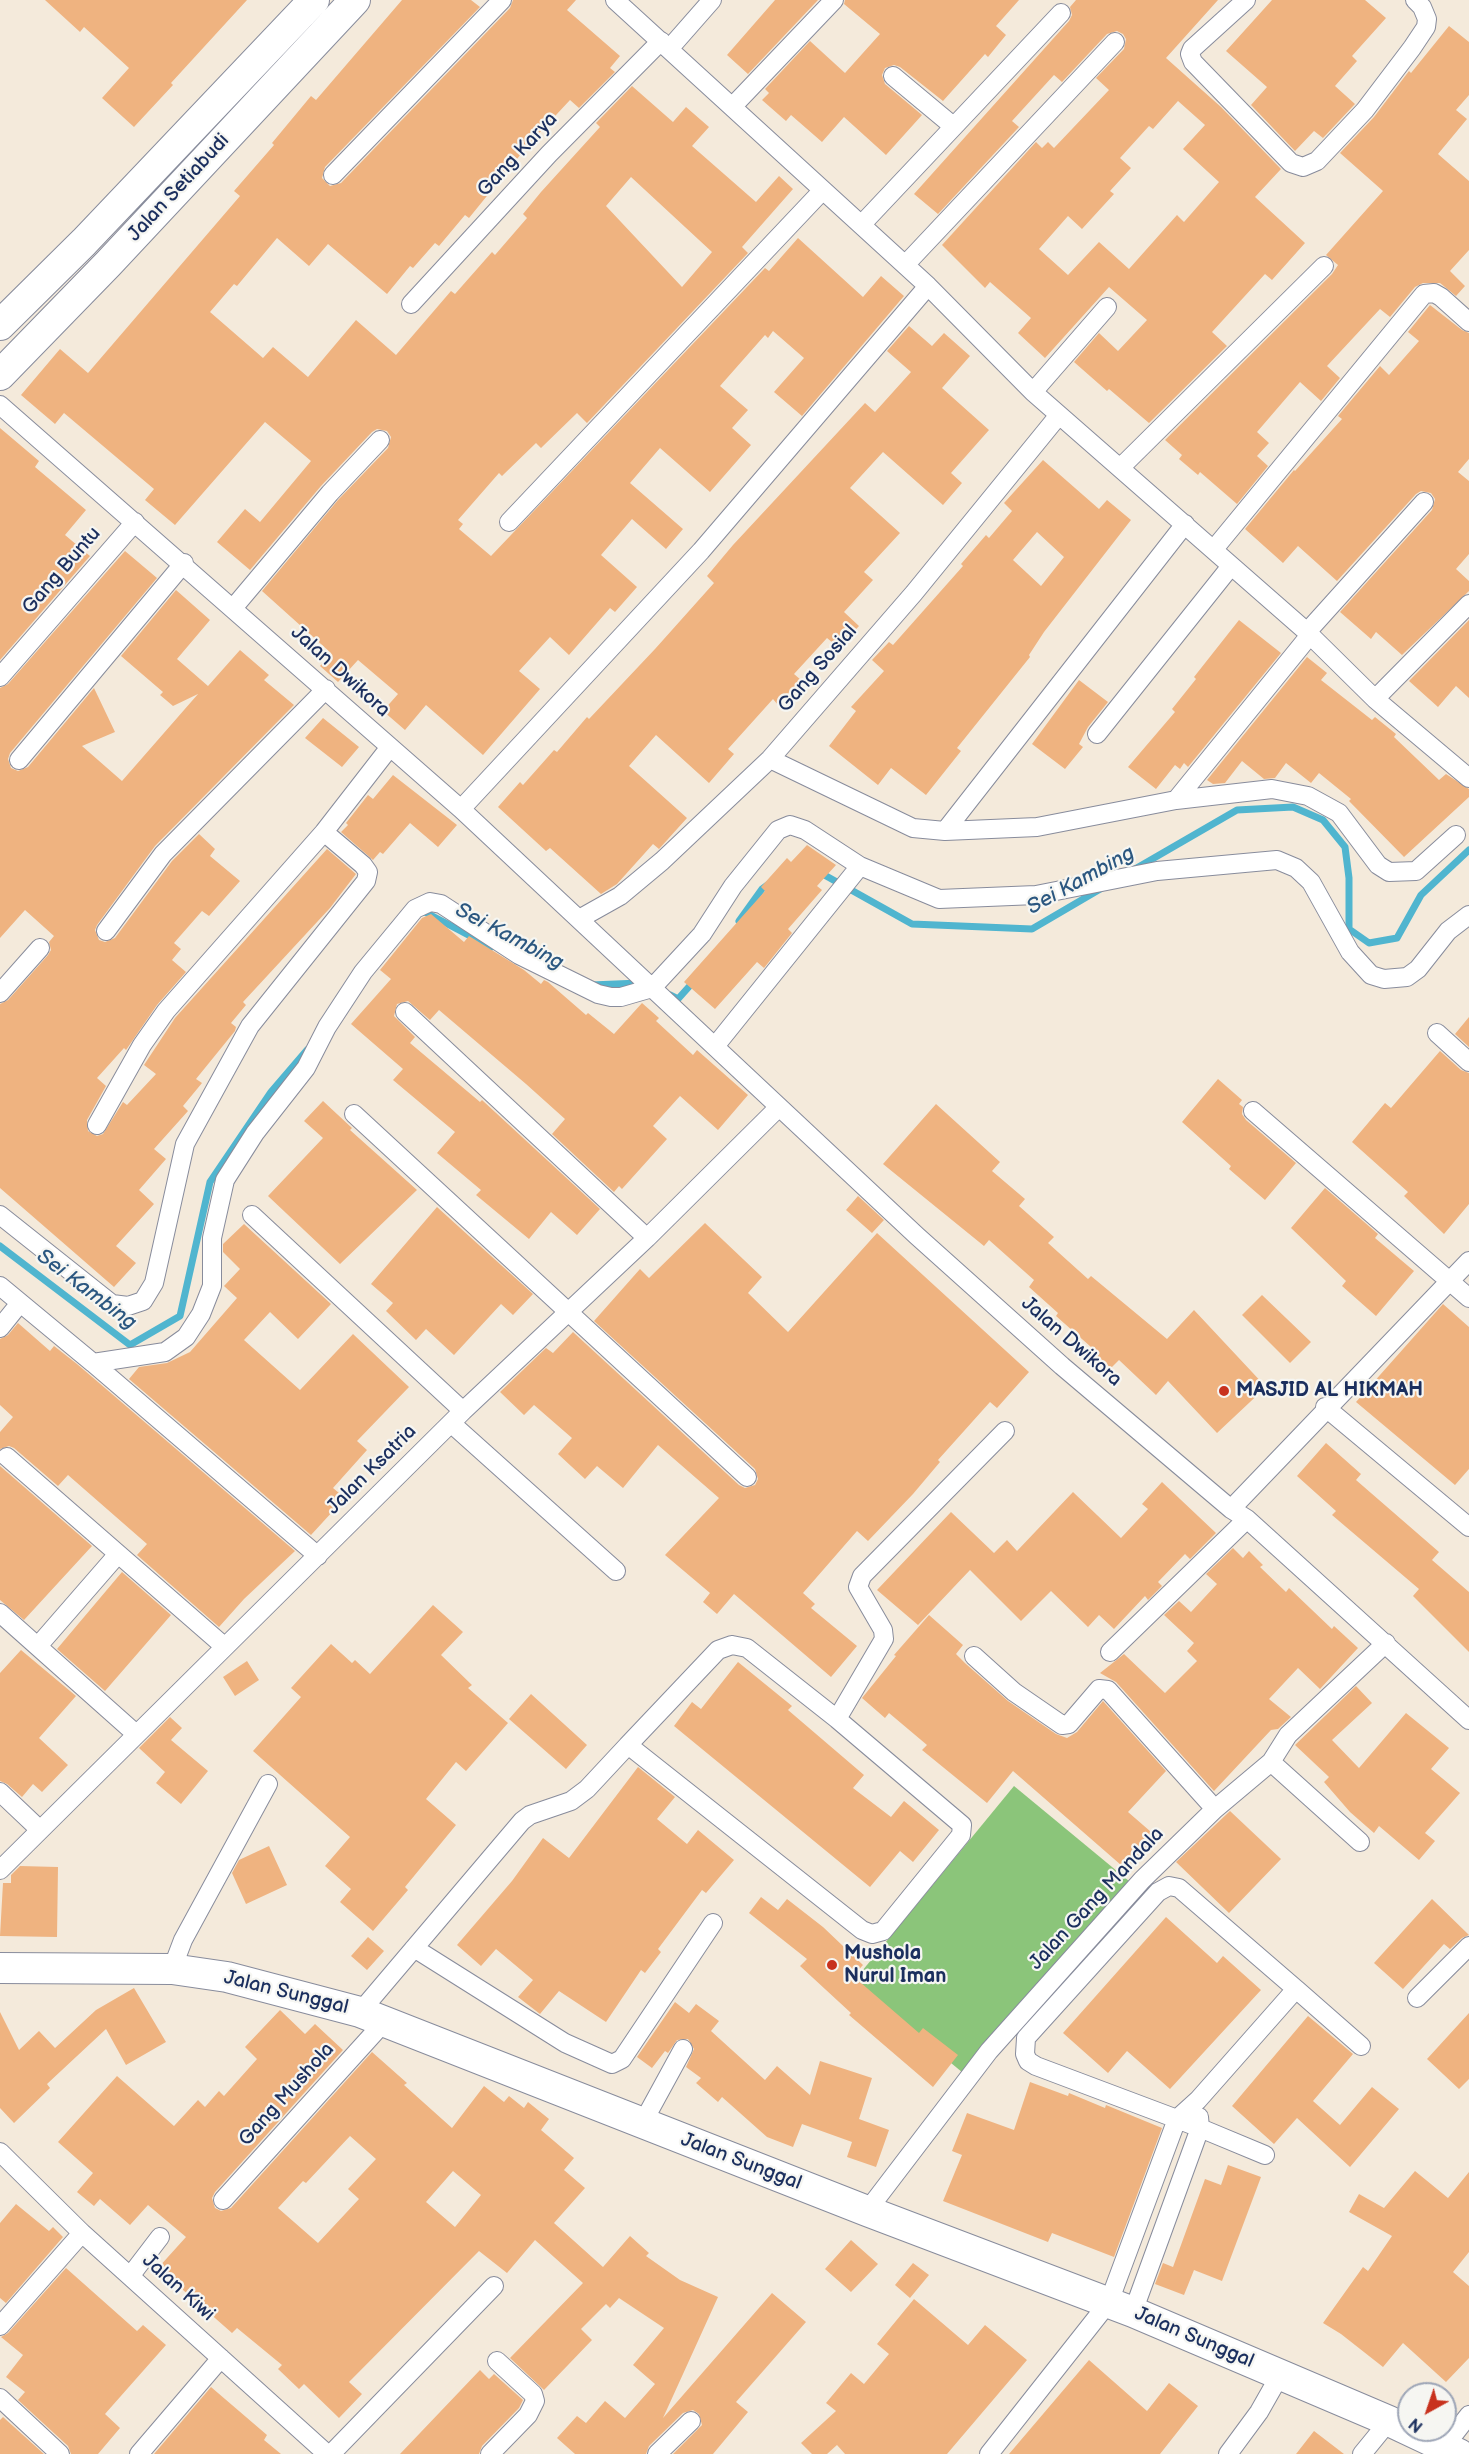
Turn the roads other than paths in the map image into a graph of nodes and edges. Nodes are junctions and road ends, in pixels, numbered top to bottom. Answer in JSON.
{"nodes":[{"id":1,"x":314,"y":0,"type":"edge"},
{"id":2,"x":355,"y":0,"type":"edge"},
{"id":3,"x":502,"y":0,"type":"edge"},
{"id":4,"x":615,"y":0,"type":"edge"},
{"id":5,"x":712,"y":0,"type":"edge"},
{"id":6,"x":834,"y":0,"type":"edge"},
{"id":7,"x":1246,"y":0,"type":"edge"},
{"id":8,"x":1415,"y":0,"type":"edge"},
{"id":9,"x":1061,"y":13,"type":"dead end"},
{"id":10,"x":1115,"y":42,"type":"dead end"},
{"id":11,"x":665,"y":45,"type":"junction"},
{"id":12,"x":893,"y":76,"type":"dead end"},
{"id":13,"x":732,"y":107,"type":"junction"},
{"id":14,"x":953,"y":126,"type":"junction"},
{"id":15,"x":333,"y":175,"type":"dead end"},
{"id":16,"x":822,"y":191,"type":"junction"},
{"id":17,"x":862,"y":224,"type":"junction"},
{"id":18,"x":84,"y":242,"type":"junction"},
{"id":19,"x":108,"y":264,"type":"junction"},
{"id":20,"x":904,"y":265,"type":"junction"},
{"id":21,"x":1324,"y":266,"type":"dead end"},
{"id":22,"x":928,"y":286,"type":"junction"},
{"id":23,"x":411,"y":303,"type":"dead end"},
{"id":24,"x":1107,"y":307,"type":"dead end"},
{"id":25,"x":1469,"y":322,"type":"edge"},
{"id":26,"x":0,"y":325,"type":"edge"},
{"id":27,"x":0,"y":375,"type":"edge"},
{"id":28,"x":1033,"y":392,"type":"junction"},
{"id":29,"x":0,"y":405,"type":"edge"},
{"id":30,"x":1059,"y":415,"type":"junction"},
{"id":31,"x":380,"y":440,"type":"dead end"},
{"id":32,"x":1120,"y":468,"type":"junction"},
{"id":33,"x":1424,"y":502,"type":"dead end"},
{"id":34,"x":135,"y":522,"type":"junction"},
{"id":35,"x":509,"y":522,"type":"dead end"},
{"id":36,"x":1185,"y":524,"type":"junction"},
{"id":37,"x":1214,"y":549,"type":"junction"},
{"id":38,"x":184,"y":563,"type":"junction"},
{"id":39,"x":1231,"y":566,"type":"junction"},
{"id":40,"x":1469,"y":604,"type":"edge"},
{"id":41,"x":234,"y":608,"type":"junction"},
{"id":42,"x":1309,"y":634,"type":"junction"},
{"id":43,"x":0,"y":677,"type":"edge"},
{"id":44,"x":326,"y":689,"type":"junction"},
{"id":45,"x":1375,"y":699,"type":"junction"},
{"id":46,"x":1097,"y":734,"type":"dead end"},
{"id":47,"x":390,"y":747,"type":"junction"},
{"id":48,"x":770,"y":759,"type":"junction"},
{"id":49,"x":19,"y":760,"type":"dead end"},
{"id":50,"x":1469,"y":778,"type":"edge"},
{"id":51,"x":1176,"y":800,"type":"junction"},
{"id":52,"x":461,"y":809,"type":"junction"},
{"id":53,"x":945,"y":831,"type":"junction"},
{"id":54,"x":324,"y":832,"type":"junction"},
{"id":55,"x":1456,"y":835,"type":"dead end"},
{"id":56,"x":860,"y":866,"type":"junction"},
{"id":57,"x":1469,"y":915,"type":"edge"},
{"id":58,"x":585,"y":925,"type":"junction"},
{"id":59,"x":106,"y":931,"type":"dead end"},
{"id":60,"x":40,"y":948,"type":"dead end"},
{"id":61,"x":648,"y":983,"type":"junction"},
{"id":62,"x":0,"y":993,"type":"edge"},
{"id":63,"x":405,"y":1012,"type":"dead end"},
{"id":64,"x":1437,"y":1033,"type":"dead end"},
{"id":65,"x":716,"y":1045,"type":"junction"},
{"id":66,"x":1469,"y":1062,"type":"edge"},
{"id":67,"x":779,"y":1107,"type":"junction"},
{"id":68,"x":1253,"y":1112,"type":"dead end"},
{"id":69,"x":354,"y":1114,"type":"dead end"},
{"id":70,"x":97,"y":1125,"type":"dead end"},
{"id":71,"x":0,"y":1215,"type":"edge"},
{"id":72,"x":252,"y":1215,"type":"dead end"},
{"id":73,"x":647,"y":1238,"type":"junction"},
{"id":74,"x":1469,"y":1261,"type":"edge"},
{"id":75,"x":1451,"y":1282,"type":"junction"},
{"id":76,"x":0,"y":1286,"type":"edge"},
{"id":77,"x":1469,"y":1298,"type":"edge"},
{"id":78,"x":20,"y":1303,"type":"junction"},
{"id":79,"x":569,"y":1312,"type":"junction"},
{"id":80,"x":0,"y":1328,"type":"edge"},
{"id":81,"x":93,"y":1363,"type":"junction"},
{"id":82,"x":1326,"y":1407,"type":"junction"},
{"id":83,"x":458,"y":1417,"type":"junction"},
{"id":84,"x":1005,"y":1431,"type":"dead end"},
{"id":85,"x":7,"y":1457,"type":"dead end"},
{"id":86,"x":747,"y":1477,"type":"dead end"},
{"id":87,"x":1231,"y":1509,"type":"junction"},
{"id":88,"x":1247,"y":1519,"type":"junction"},
{"id":89,"x":1466,"y":1519,"type":"edge"},
{"id":90,"x":118,"y":1554,"type":"junction"},
{"id":91,"x":318,"y":1556,"type":"junction"},
{"id":92,"x":616,"y":1570,"type":"dead end"},
{"id":93,"x":0,"y":1613,"type":"edge"},
{"id":94,"x":1386,"y":1643,"type":"junction"},
{"id":95,"x":38,"y":1646,"type":"junction"},
{"id":96,"x":225,"y":1647,"type":"junction"},
{"id":97,"x":1110,"y":1652,"type":"dead end"},
{"id":98,"x":974,"y":1656,"type":"dead end"},
{"id":99,"x":837,"y":1719,"type":"junction"},
{"id":100,"x":1469,"y":1720,"type":"edge"},
{"id":101,"x":136,"y":1734,"type":"junction"},
{"id":102,"x":628,"y":1745,"type":"junction"},
{"id":103,"x":1271,"y":1762,"type":"junction"},
{"id":104,"x":268,"y":1784,"type":"dead end"},
{"id":105,"x":0,"y":1792,"type":"edge"},
{"id":106,"x":1215,"y":1809,"type":"junction"},
{"id":107,"x":39,"y":1829,"type":"junction"},
{"id":108,"x":1360,"y":1842,"type":"dead end"},
{"id":109,"x":0,"y":1870,"type":"edge"},
{"id":110,"x":713,"y":1923,"type":"dead end"},
{"id":111,"x":1469,"y":1946,"type":"edge"},
{"id":112,"x":414,"y":1948,"type":"junction"},
{"id":113,"x":0,"y":1968,"type":"edge"},
{"id":114,"x":172,"y":1969,"type":"junction"},
{"id":115,"x":1296,"y":1989,"type":"junction"},
{"id":116,"x":1417,"y":1998,"type":"dead end"},
{"id":117,"x":373,"y":2016,"type":"junction"},
{"id":118,"x":1361,"y":2046,"type":"dead end"},
{"id":119,"x":683,"y":2049,"type":"dead end"},
{"id":120,"x":1198,"y":2100,"type":"junction"},
{"id":121,"x":1177,"y":2119,"type":"junction"},
{"id":122,"x":642,"y":2124,"type":"junction"},
{"id":123,"x":1200,"y":2128,"type":"junction"},
{"id":124,"x":0,"y":2152,"type":"edge"},
{"id":125,"x":1265,"y":2155,"type":"dead end"},
{"id":126,"x":1149,"y":2195,"type":"junction"},
{"id":127,"x":223,"y":2200,"type":"dead end"},
{"id":128,"x":1173,"y":2203,"type":"junction"},
{"id":129,"x":867,"y":2211,"type":"junction"},
{"id":130,"x":82,"y":2233,"type":"junction"},
{"id":131,"x":160,"y":2237,"type":"dead end"},
{"id":132,"x":131,"y":2275,"type":"junction"},
{"id":133,"x":494,"y":2286,"type":"dead end"},
{"id":134,"x":1121,"y":2307,"type":"junction"},
{"id":135,"x":0,"y":2326,"type":"edge"},
{"id":136,"x":221,"y":2358,"type":"junction"},
{"id":137,"x":497,"y":2361,"type":"dead end"},
{"id":138,"x":1280,"y":2375,"type":"junction"},
{"id":139,"x":0,"y":2398,"type":"edge"},
{"id":140,"x":1469,"y":2415,"type":"edge"},
{"id":141,"x":691,"y":2421,"type":"dead end"},
{"id":142,"x":1389,"y":2421,"type":"junction"},
{"id":143,"x":1452,"y":2451,"type":"edge"},
{"id":144,"x":322,"y":2452,"type":"edge"},
{"id":145,"x":60,"y":2454,"type":"edge"},
{"id":146,"x":139,"y":2454,"type":"edge"},
{"id":147,"x":490,"y":2454,"type":"edge"},
{"id":148,"x":657,"y":2454,"type":"edge"},
{"id":149,"x":989,"y":2454,"type":"edge"},
{"id":150,"x":1228,"y":2454,"type":"edge"},
{"id":151,"x":1362,"y":2454,"type":"edge"}],
"edges":[{"from":1,"to":18,"type":"main road","name":"Jalan Setiabudi"},
{"from":2,"to":19,"type":"main road","name":"Jalan Setiabudi"},
{"from":3,"to":15,"type":"street"},
{"from":4,"to":11,"type":"street"},
{"from":5,"to":11,"type":"street","name":"Gang Karya"},
{"from":6,"to":13,"type":"street"},
{"from":7,"to":8,"type":"street"},
{"from":9,"to":14,"type":"street"},
{"from":10,"to":20,"type":"street"},
{"from":11,"to":13,"type":"street"},
{"from":11,"to":23,"type":"street","name":"Gang Karya"},
{"from":12,"to":14,"type":"street"},
{"from":13,"to":16,"type":"street"},
{"from":14,"to":17,"type":"street"},
{"from":16,"to":17,"type":"street"},
{"from":16,"to":35,"type":"street"},
{"from":17,"to":20,"type":"street"},
{"from":18,"to":19,"type":"main road"},
{"from":18,"to":26,"type":"main road","name":"Jalan Setiabudi"},
{"from":19,"to":27,"type":"main road","name":"Jalan Setiabudi"},
{"from":20,"to":22,"type":"street"},
{"from":21,"to":32,"type":"street"},
{"from":22,"to":28,"type":"street"},
{"from":22,"to":52,"type":"street"},
{"from":24,"to":28,"type":"street"},
{"from":25,"to":37,"type":"street"},
{"from":28,"to":30,"type":"street"},
{"from":29,"to":34,"type":"street","name":"Jalan Dwikora"},
{"from":30,"to":32,"type":"street"},
{"from":30,"to":48,"type":"street","name":"Gang Sosial"},
{"from":31,"to":41,"type":"street"},
{"from":32,"to":36,"type":"street"},
{"from":33,"to":42,"type":"street"},
{"from":34,"to":38,"type":"street","name":"Jalan Dwikora"},
{"from":34,"to":43,"type":"street","name":"Gang Buntu"},
{"from":36,"to":37,"type":"street"},
{"from":36,"to":53,"type":"street"},
{"from":37,"to":39,"type":"street"},
{"from":38,"to":41,"type":"street","name":"Jalan Dwikora"},
{"from":38,"to":49,"type":"street"},
{"from":39,"to":42,"type":"street"},
{"from":39,"to":46,"type":"street"},
{"from":40,"to":45,"type":"street"},
{"from":41,"to":44,"type":"street","name":"Jalan Dwikora"},
{"from":42,"to":45,"type":"street"},
{"from":42,"to":51,"type":"street"},
{"from":44,"to":47,"type":"street","name":"Jalan Dwikora"},
{"from":44,"to":59,"type":"street"},
{"from":45,"to":50,"type":"street"},
{"from":47,"to":52,"type":"street","name":"Jalan Dwikora"},
{"from":47,"to":54,"type":"street"},
{"from":48,"to":53,"type":"street"},
{"from":48,"to":58,"type":"street","name":"Gang Sosial"},
{"from":51,"to":53,"type":"street"},
{"from":51,"to":55,"type":"street"},
{"from":52,"to":58,"type":"street","name":"Jalan Dwikora"},
{"from":54,"to":70,"type":"street"},
{"from":54,"to":71,"type":"street"},
{"from":56,"to":57,"type":"street"},
{"from":56,"to":61,"type":"street"},
{"from":56,"to":65,"type":"street"},
{"from":58,"to":61,"type":"street","name":"Jalan Dwikora"},
{"from":60,"to":62,"type":"street"},
{"from":61,"to":65,"type":"street","name":"Jalan Dwikora"},
{"from":61,"to":81,"type":"street"},
{"from":63,"to":73,"type":"street"},
{"from":64,"to":66,"type":"street"},
{"from":65,"to":67,"type":"street","name":"Jalan Dwikora"},
{"from":67,"to":73,"type":"street","name":"Jalan Ksatria"},
{"from":67,"to":87,"type":"street","name":"Jalan Dwikora"},
{"from":68,"to":75,"type":"street"},
{"from":69,"to":79,"type":"street"},
{"from":72,"to":83,"type":"street"},
{"from":73,"to":79,"type":"street","name":"Jalan Ksatria"},
{"from":74,"to":75,"type":"street"},
{"from":75,"to":77,"type":"street"},
{"from":75,"to":82,"type":"street"},
{"from":76,"to":78,"type":"street"},
{"from":78,"to":80,"type":"street"},
{"from":78,"to":81,"type":"street"},
{"from":79,"to":83,"type":"street","name":"Jalan Ksatria"},
{"from":79,"to":86,"type":"street"},
{"from":81,"to":91,"type":"street"},
{"from":82,"to":87,"type":"street"},
{"from":82,"to":89,"type":"street"},
{"from":83,"to":91,"type":"street","name":"Jalan Ksatria"},
{"from":83,"to":92,"type":"street"},
{"from":84,"to":99,"type":"street"},
{"from":85,"to":90,"type":"street"},
{"from":87,"to":88,"type":"street","name":"Jalan Dwikora"},
{"from":88,"to":94,"type":"street","name":"Jalan Dwikora"},
{"from":88,"to":97,"type":"street"},
{"from":90,"to":95,"type":"street"},
{"from":90,"to":96,"type":"street"},
{"from":91,"to":96,"type":"street","name":"Jalan Ksatria"},
{"from":93,"to":95,"type":"street"},
{"from":94,"to":100,"type":"street","name":"Jalan Dwikora"},
{"from":94,"to":103,"type":"street","name":"Jalan Gang Mandala"},
{"from":95,"to":101,"type":"street"},
{"from":96,"to":101,"type":"street","name":"Jalan Ksatria"},
{"from":98,"to":106,"type":"street"},
{"from":99,"to":102,"type":"street","name":"Gang Mushola"},
{"from":99,"to":102,"type":"street","name":"Gang Mushola"},
{"from":101,"to":107,"type":"street","name":"Jalan Ksatria"},
{"from":102,"to":112,"type":"street","name":"Gang Mushola"},
{"from":103,"to":106,"type":"street","name":"Jalan Gang Mandala"},
{"from":103,"to":108,"type":"street"},
{"from":104,"to":114,"type":"street"},
{"from":105,"to":107,"type":"street"},
{"from":106,"to":129,"type":"street","name":"Jalan Gang Mandala"},
{"from":107,"to":109,"type":"street","name":"Jalan Ksatria"},
{"from":110,"to":112,"type":"street"},
{"from":111,"to":116,"type":"street"},
{"from":112,"to":117,"type":"street","name":"Gang Mushola"},
{"from":113,"to":114,"type":"main road","name":"Jalan Sunggal"},
{"from":114,"to":117,"type":"main road","name":"Jalan Sunggal"},
{"from":115,"to":118,"type":"street"},
{"from":115,"to":120,"type":"street"},
{"from":115,"to":121,"type":"street"},
{"from":117,"to":122,"type":"main road","name":"Jalan Sunggal"},
{"from":117,"to":127,"type":"street","name":"Gang Mushola"},
{"from":119,"to":122,"type":"street"},
{"from":120,"to":121,"type":"street"},
{"from":120,"to":123,"type":"street"},
{"from":121,"to":123,"type":"street"},
{"from":121,"to":126,"type":"street"},
{"from":122,"to":129,"type":"main road","name":"Jalan Sunggal"},
{"from":123,"to":125,"type":"street"},
{"from":123,"to":128,"type":"street"},
{"from":124,"to":130,"type":"street","name":"Jalan Kiwi"},
{"from":126,"to":128,"type":"street"},
{"from":126,"to":134,"type":"street"},
{"from":128,"to":134,"type":"street"},
{"from":129,"to":134,"type":"main road","name":"Jalan Sunggal"},
{"from":130,"to":132,"type":"street","name":"Jalan Kiwi"},
{"from":130,"to":135,"type":"street"},
{"from":131,"to":132,"type":"street"},
{"from":132,"to":136,"type":"street","name":"Jalan Kiwi"},
{"from":133,"to":144,"type":"street"},
{"from":134,"to":138,"type":"main road","name":"Jalan Sunggal"},
{"from":134,"to":149,"type":"street"},
{"from":136,"to":144,"type":"street","name":"Jalan Kiwi"},
{"from":136,"to":146,"type":"street"},
{"from":137,"to":147,"type":"street"},
{"from":138,"to":142,"type":"main road","name":"Jalan Sunggal"},
{"from":138,"to":150,"type":"street"},
{"from":139,"to":145,"type":"street"},
{"from":140,"to":143,"type":"street"},
{"from":141,"to":148,"type":"street"},
{"from":142,"to":143,"type":"main road","name":"Jalan Sunggal"},
{"from":142,"to":151,"type":"street"}]}
